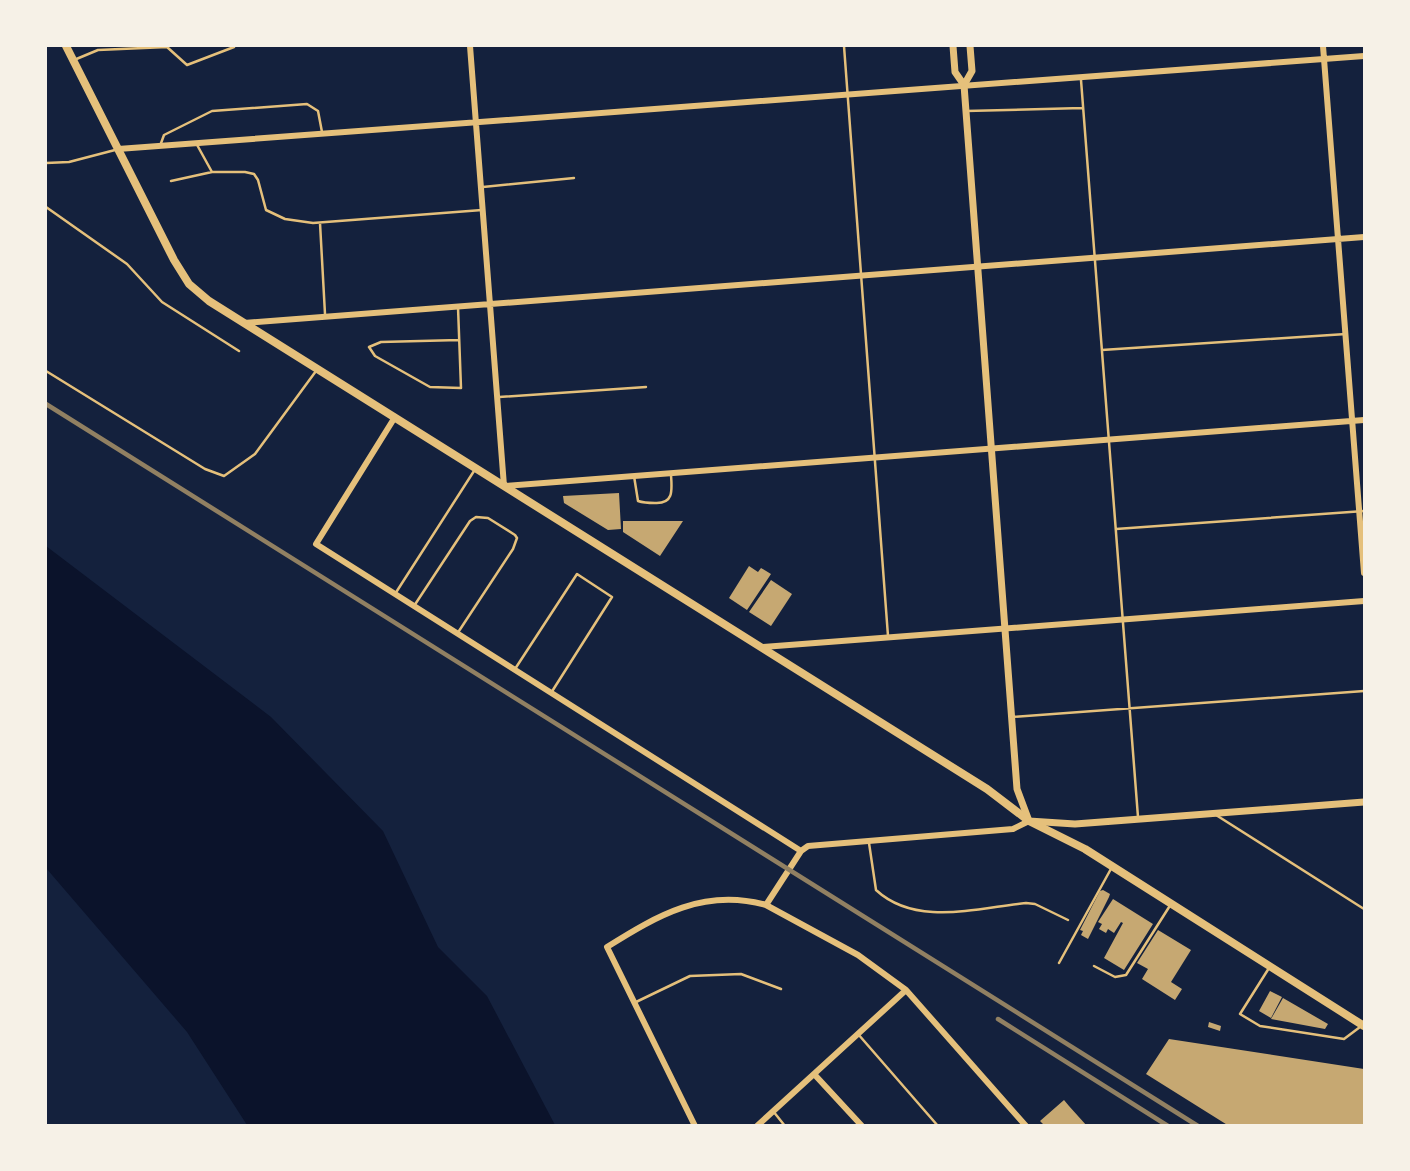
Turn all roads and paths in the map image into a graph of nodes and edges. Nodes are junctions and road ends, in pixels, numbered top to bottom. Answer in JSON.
{"nodes":[{"id":1,"x":66,"y":46,"type":"edge"},
{"id":2,"x":470,"y":46,"type":"edge"},
{"id":3,"x":844,"y":46,"type":"edge"},
{"id":4,"x":953,"y":46,"type":"edge"},
{"id":5,"x":970,"y":46,"type":"edge"},
{"id":6,"x":1323,"y":46,"type":"edge"},
{"id":7,"x":234,"y":47,"type":"dead end"},
{"id":8,"x":1364,"y":56,"type":"edge"},
{"id":9,"x":1324,"y":59,"type":"junction"},
{"id":10,"x":74,"y":60,"type":"junction"},
{"id":11,"x":1081,"y":77,"type":"junction"},
{"id":12,"x":964,"y":85,"type":"junction"},
{"id":13,"x":847,"y":94,"type":"junction"},
{"id":14,"x":1083,"y":108,"type":"junction"},
{"id":15,"x":966,"y":111,"type":"junction"},
{"id":16,"x":476,"y":122,"type":"junction"},
{"id":17,"x":322,"y":133,"type":"junction"},
{"id":18,"x":197,"y":143,"type":"junction"},
{"id":19,"x":160,"y":146,"type":"junction"},
{"id":20,"x":118,"y":149,"type":"junction"},
{"id":21,"x":46,"y":163,"type":"edge"},
{"id":22,"x":212,"y":172,"type":"junction"},
{"id":23,"x":574,"y":178,"type":"dead end"},
{"id":24,"x":171,"y":181,"type":"dead end"},
{"id":25,"x":481,"y":187,"type":"junction"},
{"id":26,"x":46,"y":207,"type":"edge"},
{"id":27,"x":483,"y":210,"type":"junction"},
{"id":28,"x":320,"y":223,"type":"junction"},
{"id":29,"x":1364,"y":237,"type":"edge"},
{"id":30,"x":1338,"y":239,"type":"junction"},
{"id":31,"x":1095,"y":258,"type":"junction"},
{"id":32,"x":978,"y":267,"type":"junction"},
{"id":33,"x":861,"y":276,"type":"junction"},
{"id":34,"x":490,"y":304,"type":"junction"},
{"id":35,"x":457,"y":307,"type":"junction"},
{"id":36,"x":325,"y":317,"type":"junction"},
{"id":37,"x":244,"y":323,"type":"junction"},
{"id":38,"x":1346,"y":334,"type":"junction"},
{"id":39,"x":459,"y":340,"type":"junction"},
{"id":40,"x":1102,"y":350,"type":"junction"},
{"id":41,"x":239,"y":351,"type":"dead end"},
{"id":42,"x":318,"y":369,"type":"junction"},
{"id":43,"x":46,"y":371,"type":"edge"},
{"id":44,"x":646,"y":387,"type":"dead end"},
{"id":45,"x":498,"y":397,"type":"junction"},
{"id":46,"x":395,"y":417,"type":"junction"},
{"id":47,"x":1364,"y":420,"type":"edge"},
{"id":48,"x":1353,"y":421,"type":"junction"},
{"id":49,"x":1109,"y":439,"type":"junction"},
{"id":50,"x":992,"y":448,"type":"junction"},
{"id":51,"x":874,"y":457,"type":"junction"},
{"id":52,"x":476,"y":468,"type":"junction"},
{"id":53,"x":671,"y":473,"type":"junction"},
{"id":54,"x":634,"y":476,"type":"junction"},
{"id":55,"x":505,"y":486,"type":"junction"},
{"id":56,"x":1362,"y":511,"type":"edge"},
{"id":57,"x":1116,"y":529,"type":"junction"},
{"id":58,"x":1364,"y":573,"type":"edge"},
{"id":59,"x":395,"y":594,"type":"junction"},
{"id":60,"x":1364,"y":601,"type":"edge"},
{"id":61,"x":414,"y":607,"type":"junction"},
{"id":62,"x":1122,"y":620,"type":"junction"},
{"id":63,"x":1005,"y":629,"type":"junction"},
{"id":64,"x":457,"y":634,"type":"junction"},
{"id":65,"x":888,"y":638,"type":"junction"},
{"id":66,"x":762,"y":648,"type":"junction"},
{"id":67,"x":515,"y":670,"type":"junction"},
{"id":68,"x":1364,"y":691,"type":"edge"},
{"id":69,"x":551,"y":693,"type":"junction"},
{"id":70,"x":1129,"y":709,"type":"junction"},
{"id":71,"x":1012,"y":717,"type":"junction"},
{"id":72,"x":1364,"y":802,"type":"edge"},
{"id":73,"x":1214,"y":814,"type":"junction"},
{"id":74,"x":1138,"y":820,"type":"junction"},
{"id":75,"x":1029,"y":821,"type":"junction"},
{"id":76,"x":869,"y":840,"type":"junction"},
{"id":77,"x":800,"y":850,"type":"junction"},
{"id":78,"x":1112,"y":867,"type":"junction"},
{"id":79,"x":1171,"y":904,"type":"junction"},
{"id":80,"x":766,"y":905,"type":"junction"},
{"id":81,"x":1364,"y":909,"type":"edge"},
{"id":82,"x":1068,"y":920,"type":"dead end"},
{"id":83,"x":1059,"y":963,"type":"dead end"},
{"id":84,"x":1094,"y":966,"type":"dead end"},
{"id":85,"x":1270,"y":966,"type":"junction"},
{"id":86,"x":781,"y":989,"type":"dead end"},
{"id":87,"x":906,"y":990,"type":"junction"},
{"id":88,"x":635,"y":1002,"type":"junction"},
{"id":89,"x":1364,"y":1025,"type":"edge"},
{"id":90,"x":858,"y":1034,"type":"junction"},
{"id":91,"x":814,"y":1074,"type":"junction"},
{"id":92,"x":773,"y":1111,"type":"junction"},
{"id":93,"x":695,"y":1125,"type":"edge"},
{"id":94,"x":757,"y":1125,"type":"edge"},
{"id":95,"x":785,"y":1125,"type":"edge"},
{"id":96,"x":862,"y":1125,"type":"edge"},
{"id":97,"x":938,"y":1125,"type":"edge"},
{"id":98,"x":1026,"y":1125,"type":"edge"}],
"edges":[{"from":1,"to":10,"type":"main road"},
{"from":2,"to":16,"type":"street"},
{"from":3,"to":13,"type":"lane"},
{"from":4,"to":12,"type":"street"},
{"from":5,"to":12,"type":"street"},
{"from":6,"to":9,"type":"street"},
{"from":7,"to":10,"type":"lane"},
{"from":8,"to":9,"type":"street"},
{"from":9,"to":11,"type":"street"},
{"from":9,"to":30,"type":"street"},
{"from":10,"to":20,"type":"main road"},
{"from":11,"to":12,"type":"street"},
{"from":11,"to":14,"type":"lane"},
{"from":12,"to":13,"type":"street"},
{"from":12,"to":15,"type":"street"},
{"from":13,"to":16,"type":"street"},
{"from":13,"to":33,"type":"lane"},
{"from":14,"to":15,"type":"lane"},
{"from":14,"to":31,"type":"lane"},
{"from":15,"to":32,"type":"street"},
{"from":16,"to":17,"type":"street"},
{"from":16,"to":25,"type":"street"},
{"from":17,"to":18,"type":"street"},
{"from":17,"to":19,"type":"lane"},
{"from":18,"to":19,"type":"street"},
{"from":18,"to":22,"type":"lane"},
{"from":19,"to":20,"type":"street"},
{"from":20,"to":21,"type":"lane"},
{"from":20,"to":37,"type":"main road"},
{"from":22,"to":24,"type":"lane"},
{"from":22,"to":28,"type":"lane"},
{"from":23,"to":25,"type":"lane"},
{"from":25,"to":27,"type":"street"},
{"from":26,"to":41,"type":"lane"},
{"from":27,"to":28,"type":"lane"},
{"from":27,"to":34,"type":"street"},
{"from":28,"to":36,"type":"lane"},
{"from":29,"to":30,"type":"street"},
{"from":30,"to":31,"type":"street"},
{"from":30,"to":38,"type":"street"},
{"from":31,"to":32,"type":"street"},
{"from":31,"to":40,"type":"lane"},
{"from":32,"to":33,"type":"street"},
{"from":32,"to":50,"type":"street"},
{"from":33,"to":34,"type":"street"},
{"from":33,"to":51,"type":"lane"},
{"from":34,"to":35,"type":"street"},
{"from":34,"to":45,"type":"street"},
{"from":35,"to":36,"type":"street"},
{"from":35,"to":39,"type":"lane"},
{"from":36,"to":37,"type":"street"},
{"from":37,"to":42,"type":"main road"},
{"from":38,"to":40,"type":"lane"},
{"from":38,"to":48,"type":"street"},
{"from":39,"to":39,"type":"lane"},
{"from":40,"to":49,"type":"lane"},
{"from":42,"to":43,"type":"lane"},
{"from":42,"to":46,"type":"main road"},
{"from":44,"to":45,"type":"lane"},
{"from":45,"to":55,"type":"street"},
{"from":46,"to":52,"type":"main road"},
{"from":46,"to":59,"type":"street"},
{"from":47,"to":48,"type":"street"},
{"from":48,"to":49,"type":"street"},
{"from":48,"to":56,"type":"street"},
{"from":49,"to":50,"type":"street"},
{"from":49,"to":57,"type":"lane"},
{"from":50,"to":51,"type":"street"},
{"from":50,"to":63,"type":"street"},
{"from":51,"to":53,"type":"street"},
{"from":51,"to":65,"type":"lane"},
{"from":52,"to":55,"type":"main road"},
{"from":52,"to":59,"type":"lane"},
{"from":53,"to":54,"type":"street"},
{"from":53,"to":54,"type":"lane"},
{"from":54,"to":55,"type":"street"},
{"from":55,"to":66,"type":"main road"},
{"from":56,"to":57,"type":"lane"},
{"from":56,"to":58,"type":"street"},
{"from":57,"to":62,"type":"lane"},
{"from":59,"to":61,"type":"street"},
{"from":60,"to":62,"type":"street"},
{"from":61,"to":64,"type":"street"},
{"from":61,"to":64,"type":"lane"},
{"from":62,"to":63,"type":"street"},
{"from":62,"to":70,"type":"lane"},
{"from":63,"to":65,"type":"street"},
{"from":63,"to":71,"type":"street"},
{"from":64,"to":67,"type":"street"},
{"from":65,"to":66,"type":"street"},
{"from":66,"to":75,"type":"main road"},
{"from":67,"to":69,"type":"street"},
{"from":67,"to":69,"type":"lane"},
{"from":68,"to":70,"type":"lane"},
{"from":69,"to":77,"type":"street"},
{"from":70,"to":71,"type":"lane"},
{"from":70,"to":74,"type":"lane"},
{"from":71,"to":75,"type":"street"},
{"from":72,"to":73,"type":"street"},
{"from":73,"to":74,"type":"street"},
{"from":73,"to":81,"type":"lane"},
{"from":74,"to":75,"type":"street"},
{"from":75,"to":76,"type":"street"},
{"from":75,"to":78,"type":"main road"},
{"from":76,"to":77,"type":"street"},
{"from":76,"to":82,"type":"lane"},
{"from":77,"to":80,"type":"street"},
{"from":78,"to":79,"type":"main road"},
{"from":78,"to":83,"type":"lane"},
{"from":79,"to":84,"type":"lane"},
{"from":79,"to":85,"type":"main road"},
{"from":80,"to":87,"type":"street"},
{"from":80,"to":88,"type":"street"},
{"from":85,"to":89,"type":"main road"},
{"from":85,"to":89,"type":"lane"},
{"from":86,"to":88,"type":"lane"},
{"from":87,"to":90,"type":"street"},
{"from":87,"to":98,"type":"street"},
{"from":88,"to":93,"type":"street"},
{"from":90,"to":91,"type":"street"},
{"from":90,"to":97,"type":"lane"},
{"from":91,"to":92,"type":"street"},
{"from":91,"to":96,"type":"street"},
{"from":92,"to":94,"type":"street"},
{"from":92,"to":95,"type":"lane"}]}
